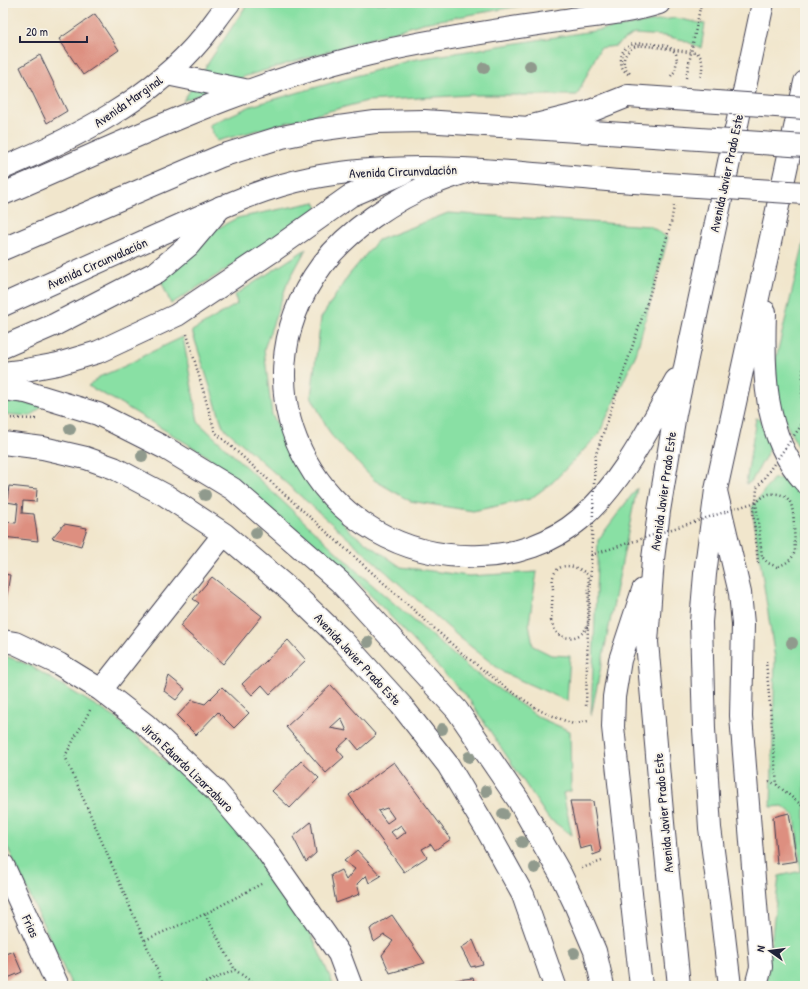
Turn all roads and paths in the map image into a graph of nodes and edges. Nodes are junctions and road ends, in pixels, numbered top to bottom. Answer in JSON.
{"nodes":[{"id":1,"x":229,"y":3,"type":"edge"},
{"id":2,"x":659,"y":3,"type":"edge"},
{"id":3,"x":701,"y":3,"type":"edge"},
{"id":4,"x":763,"y":3,"type":"edge"},
{"id":5,"x":167,"y":74,"type":"junction"},
{"id":6,"x":701,"y":75,"type":"dead end"},
{"id":7,"x":665,"y":80,"type":"dead end"},
{"id":8,"x":630,"y":82,"type":"junction"},
{"id":9,"x":805,"y":82,"type":"edge"},
{"id":10,"x":685,"y":83,"type":"dead end"},
{"id":11,"x":249,"y":90,"type":"junction"},
{"id":12,"x":805,"y":108,"type":"edge"},
{"id":13,"x":526,"y":128,"type":"junction"},
{"id":14,"x":805,"y":146,"type":"edge"},
{"id":15,"x":3,"y":168,"type":"edge"},
{"id":16,"x":415,"y":169,"type":"junction"},
{"id":17,"x":472,"y":170,"type":"junction"},
{"id":18,"x":805,"y":193,"type":"edge"},
{"id":19,"x":3,"y":194,"type":"edge"},
{"id":20,"x":221,"y":207,"type":"junction"},
{"id":21,"x":671,"y":223,"type":"dead end"},
{"id":22,"x":3,"y":249,"type":"edge"},
{"id":23,"x":766,"y":259,"type":"junction"},
{"id":24,"x":3,"y":305,"type":"edge"},
{"id":25,"x":805,"y":336,"type":"edge"},
{"id":26,"x":3,"y":347,"type":"edge"},
{"id":27,"x":686,"y":363,"type":"junction"},
{"id":28,"x":3,"y":373,"type":"edge"},
{"id":29,"x":3,"y":389,"type":"edge"},
{"id":30,"x":805,"y":414,"type":"edge"},
{"id":31,"x":805,"y":420,"type":"edge"},
{"id":32,"x":3,"y":443,"type":"edge"},
{"id":33,"x":805,"y":482,"type":"edge"},
{"id":34,"x":716,"y":490,"type":"junction"},
{"id":35,"x":756,"y":502,"type":"junction"},
{"id":36,"x":224,"y":534,"type":"junction"},
{"id":37,"x":591,"y":555,"type":"junction"},
{"id":38,"x":653,"y":558,"type":"junction"},
{"id":39,"x":758,"y":564,"type":"dead end"},
{"id":40,"x":3,"y":641,"type":"edge"},
{"id":41,"x":766,"y":655,"type":"dead end"},
{"id":42,"x":101,"y":690,"type":"junction"},
{"id":43,"x":586,"y":706,"type":"dead end"},
{"id":44,"x":745,"y":774,"type":"junction"},
{"id":45,"x":777,"y":785,"type":"junction"},
{"id":46,"x":805,"y":808,"type":"edge"},
{"id":47,"x":3,"y":865,"type":"edge"},
{"id":48,"x":283,"y":873,"type":"junction"},
{"id":49,"x":205,"y":914,"type":"junction"},
{"id":50,"x":145,"y":940,"type":"junction"},
{"id":51,"x":235,"y":970,"type":"junction"},
{"id":52,"x":58,"y":986,"type":"edge"},
{"id":53,"x":164,"y":986,"type":"edge"},
{"id":54,"x":198,"y":986,"type":"edge"},
{"id":55,"x":258,"y":986,"type":"edge"},
{"id":56,"x":351,"y":986,"type":"edge"},
{"id":57,"x":555,"y":986,"type":"edge"},
{"id":58,"x":603,"y":986,"type":"edge"},
{"id":59,"x":642,"y":986,"type":"edge"},
{"id":60,"x":679,"y":986,"type":"edge"},
{"id":61,"x":730,"y":986,"type":"edge"},
{"id":62,"x":756,"y":986,"type":"edge"}],
"edges":[{"from":1,"to":5,"type":"main road","name":"Avenida Marginal"},
{"from":2,"to":11,"type":"main road"},
{"from":3,"to":10,"type":"path","bridge":true},
{"from":4,"to":27,"type":"main road","name":"Avenida Javier Prado Este"},
{"from":5,"to":11,"type":"main road"},
{"from":5,"to":15,"type":"main road","name":"Avenida Marginal"},
{"from":6,"to":8,"type":"path","bridge":true},
{"from":7,"to":8,"type":"path","bridge":true},
{"from":8,"to":12,"type":"main road","bridge":true},
{"from":8,"to":13,"type":"main road"},
{"from":9,"to":23,"type":"main road"},
{"from":11,"to":19,"type":"main road"},
{"from":13,"to":14,"type":"main road","bridge":true},
{"from":13,"to":22,"type":"main road"},
{"from":16,"to":17,"type":"main road","name":"Avenida Circunvalación"},
{"from":16,"to":20,"type":"main road","name":"Avenida Circunvalación"},
{"from":16,"to":28,"type":"main road"},
{"from":17,"to":18,"type":"main road","name":"Avenida Circunvalación","bridge":true},
{"from":17,"to":27,"type":"main road"},
{"from":20,"to":24,"type":"main road","name":"Avenida Circunvalación"},
{"from":20,"to":26,"type":"main road"},
{"from":21,"to":37,"type":"path","bridge":true},
{"from":23,"to":33,"type":"main road"},
{"from":23,"to":34,"type":"main road"},
{"from":25,"to":30,"type":"path"},
{"from":27,"to":38,"type":"main road","name":"Avenida Javier Prado Este"},
{"from":29,"to":58,"type":"main road"},
{"from":31,"to":35,"type":"path","bridge":true},
{"from":32,"to":36,"type":"main road","name":"Avenida Javier Prado Este"},
{"from":34,"to":44,"type":"main road"},
{"from":34,"to":61,"type":"main road"},
{"from":35,"to":37,"type":"path","bridge":true},
{"from":35,"to":39,"type":"path","bridge":true},
{"from":36,"to":42,"type":"main road"},
{"from":36,"to":57,"type":"main road","name":"Avenida Javier Prado Este"},
{"from":37,"to":43,"type":"path","bridge":true},
{"from":38,"to":59,"type":"main road"},
{"from":38,"to":60,"type":"main road","name":"Avenida Javier Prado Este"},
{"from":40,"to":42,"type":"main road","name":"Jirón Eduardo Lizarzaburo"},
{"from":41,"to":45,"type":"path"},
{"from":42,"to":48,"type":"main road","name":"Jirón Eduardo Lizarzaburo"},
{"from":42,"to":50,"type":"path"},
{"from":44,"to":45,"type":"path"},
{"from":44,"to":62,"type":"main road"},
{"from":45,"to":46,"type":"path"},
{"from":47,"to":52,"type":"main road","name":"Frias"},
{"from":48,"to":49,"type":"path"},
{"from":48,"to":56,"type":"main road","name":"Jirón Eduardo Lizarzaburo"},
{"from":49,"to":50,"type":"path"},
{"from":49,"to":51,"type":"path"},
{"from":50,"to":53,"type":"path"},
{"from":51,"to":54,"type":"path"},
{"from":51,"to":55,"type":"path"}]}
